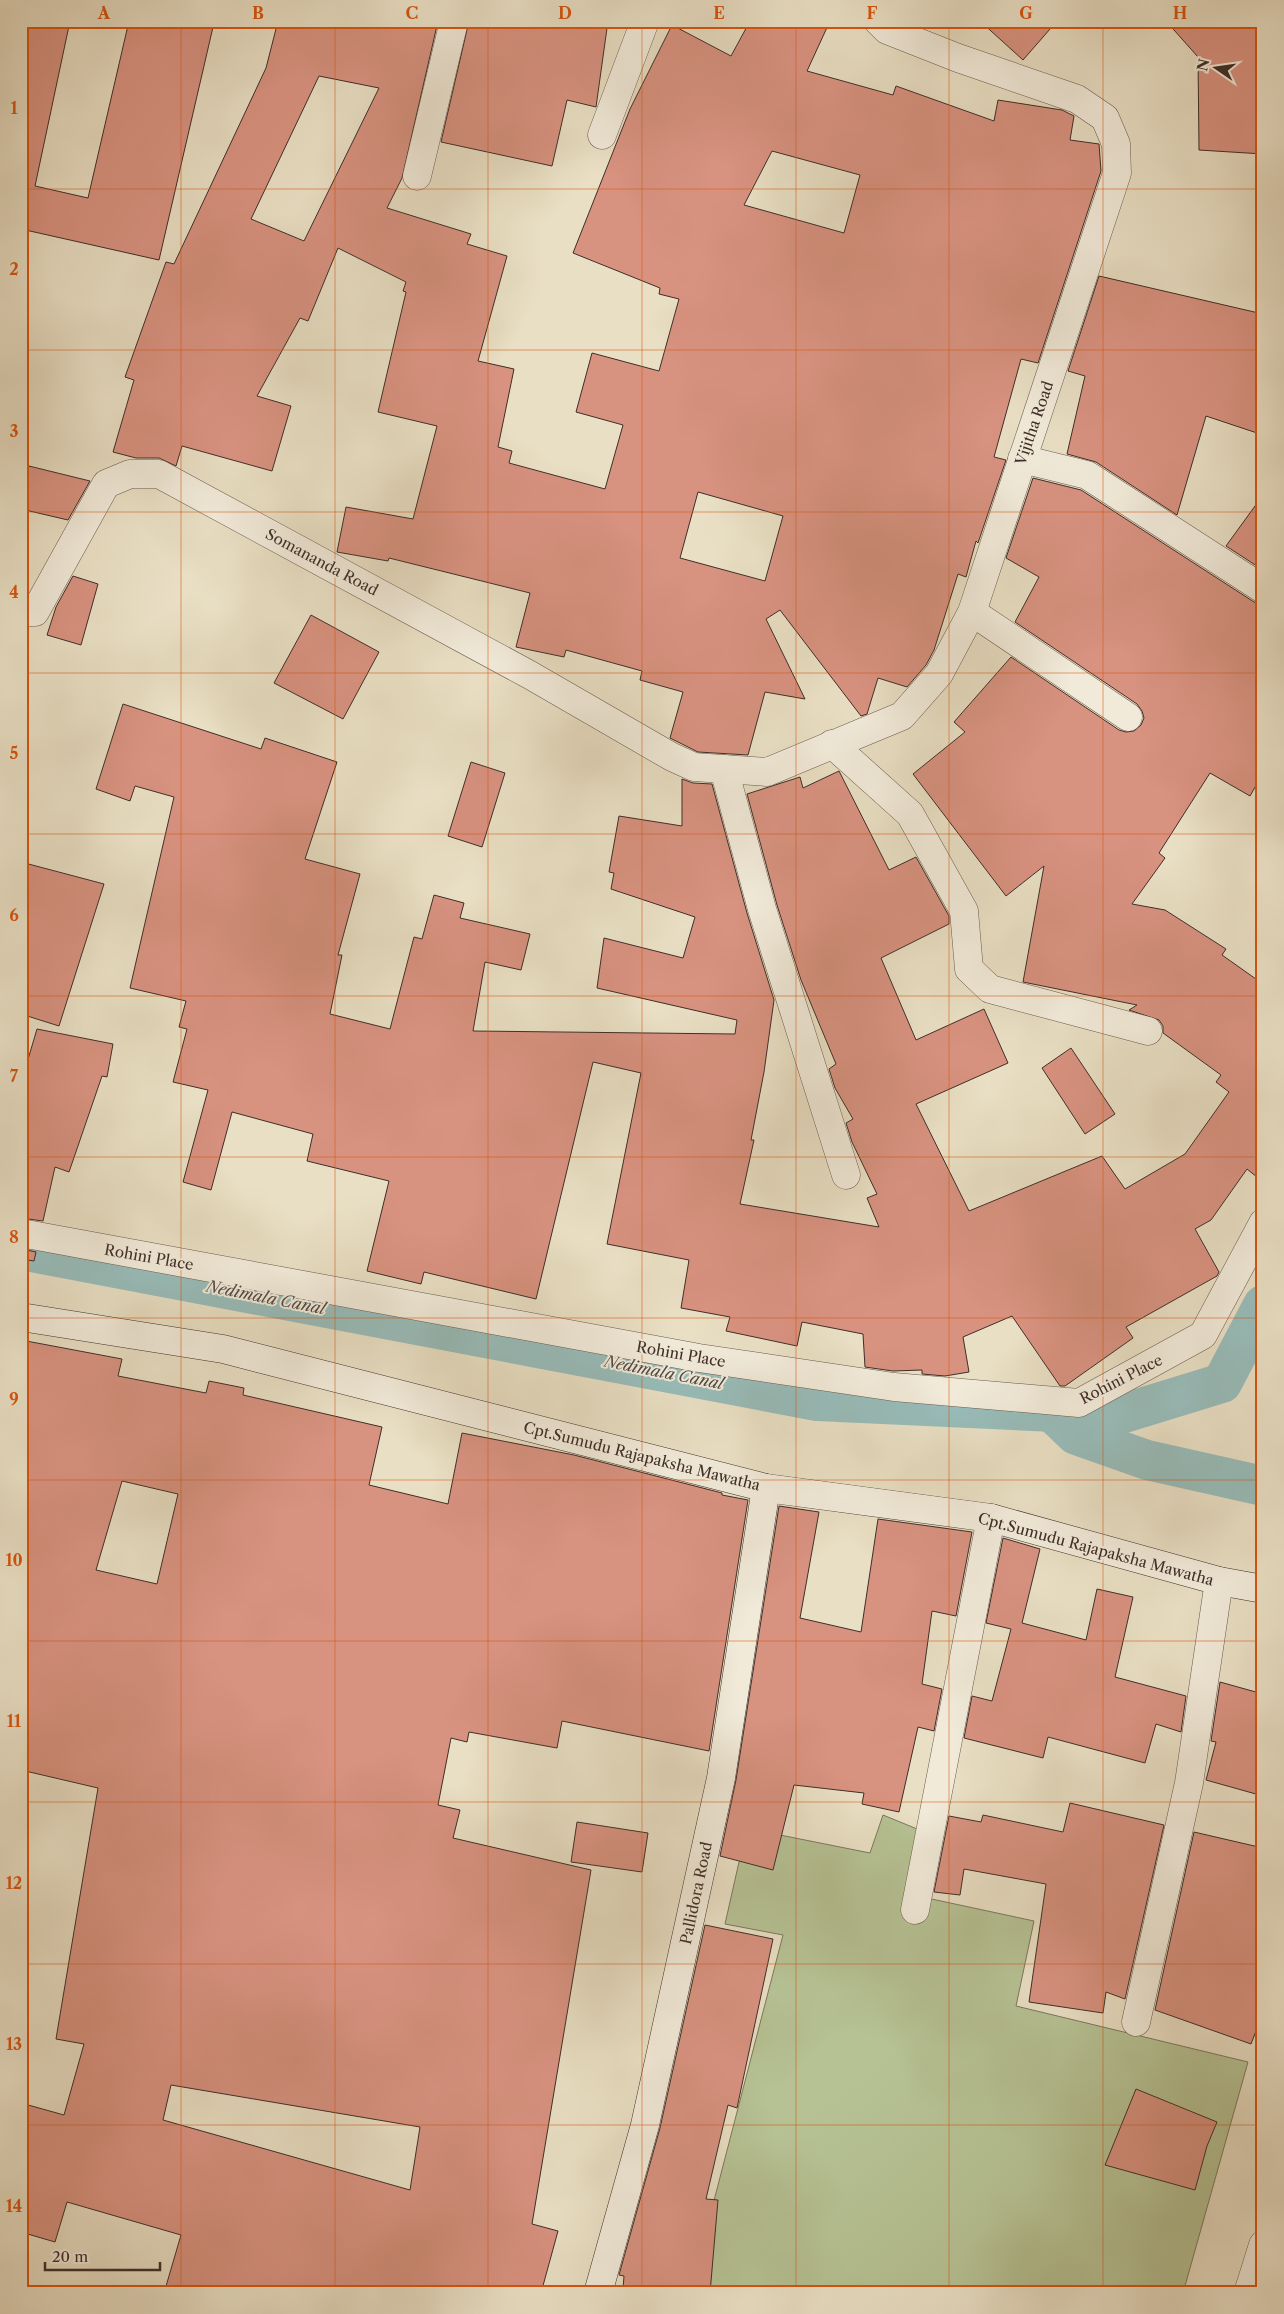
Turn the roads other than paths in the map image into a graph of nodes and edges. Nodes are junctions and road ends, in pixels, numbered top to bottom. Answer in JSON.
{"nodes":[{"id":1,"x":454,"y":21,"type":"edge"},
{"id":2,"x":645,"y":21,"type":"edge"},
{"id":3,"x":887,"y":24,"type":"edge"},
{"id":4,"x":602,"y":135,"type":"dead end"},
{"id":5,"x":417,"y":176,"type":"dead end"},
{"id":6,"x":1022,"y":459,"type":"junction"},
{"id":7,"x":1263,"y":589,"type":"edge"},
{"id":8,"x":21,"y":612,"type":"edge"},
{"id":9,"x":972,"y":612,"type":"junction"},
{"id":10,"x":1128,"y":717,"type":"dead end"},
{"id":11,"x":832,"y":744,"type":"junction"},
{"id":12,"x":672,"y":757,"type":"joint"},
{"id":13,"x":724,"y":769,"type":"junction"},
{"id":14,"x":1148,"y":1030,"type":"dead end"},
{"id":15,"x":846,"y":1175,"type":"dead end"},
{"id":16,"x":1263,"y":1223,"type":"edge"},
{"id":17,"x":21,"y":1233,"type":"edge"},
{"id":18,"x":21,"y":1317,"type":"edge"},
{"id":19,"x":766,"y":1488,"type":"junction"},
{"id":20,"x":991,"y":1518,"type":"junction"},
{"id":21,"x":1219,"y":1581,"type":"junction"},
{"id":22,"x":1263,"y":1589,"type":"edge"},
{"id":23,"x":915,"y":1910,"type":"dead end"},
{"id":24,"x":1136,"y":2022,"type":"dead end"},
{"id":25,"x":1261,"y":2255,"type":"edge"},
{"id":26,"x":598,"y":2293,"type":"edge"},
{"id":27,"x":1248,"y":2293,"type":"edge"}],
"edges":[{"from":1,"to":5,"type":"street"},
{"from":2,"to":4,"type":"street"},
{"from":3,"to":6,"type":"street","name":"Vijitha Road"},
{"from":6,"to":7,"type":"street"},
{"from":6,"to":9,"type":"street","name":"Vijitha Road"},
{"from":8,"to":12,"type":"street","name":"Somananda Road"},
{"from":9,"to":10,"type":"street"},
{"from":9,"to":11,"type":"street","name":"Vijitha Road"},
{"from":11,"to":13,"type":"street","name":"Vijitha Road"},
{"from":11,"to":14,"type":"street"},
{"from":12,"to":13,"type":"street","name":"Vijitha Road"},
{"from":13,"to":15,"type":"street"},
{"from":16,"to":17,"type":"street","name":"Rohini Place"},
{"from":18,"to":19,"type":"street","name":"Cpt.Sumudu Rajapaksha Mawatha"},
{"from":19,"to":20,"type":"street","name":"Cpt.Sumudu Rajapaksha Mawatha"},
{"from":19,"to":26,"type":"street","name":"Pallidora Road"},
{"from":20,"to":21,"type":"street","name":"Cpt.Sumudu Rajapaksha Mawatha"},
{"from":20,"to":23,"type":"street"},
{"from":21,"to":22,"type":"street","name":"Cpt.Sumudu Rajapaksha Mawatha"},
{"from":21,"to":24,"type":"street"},
{"from":25,"to":27,"type":"street"}]}
